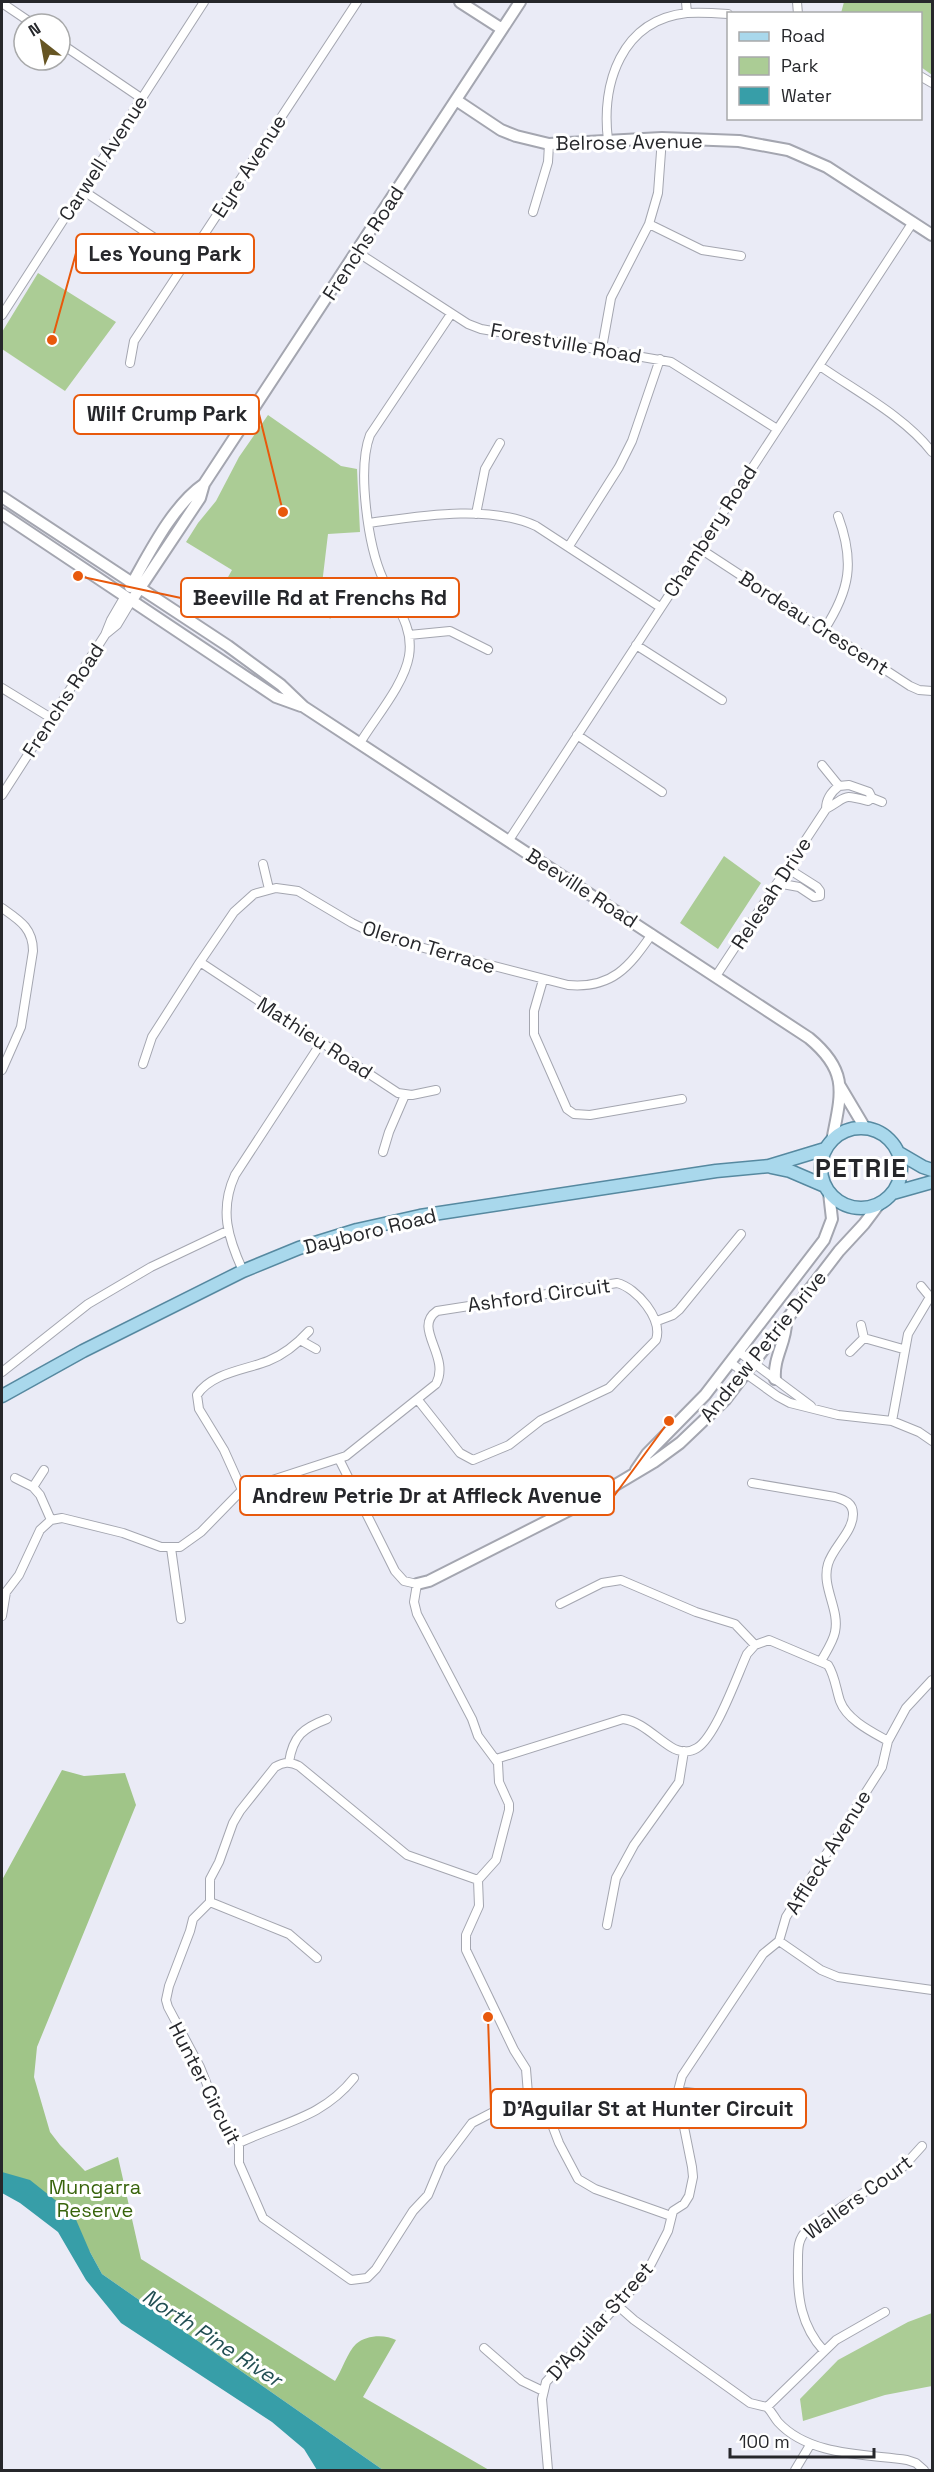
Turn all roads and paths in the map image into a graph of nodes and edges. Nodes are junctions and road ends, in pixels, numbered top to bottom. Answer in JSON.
{"nodes":[{"id":1,"x":204,"y":2,"type":"edge"},
{"id":2,"x":357,"y":2,"type":"edge"},
{"id":3,"x":460,"y":2,"type":"edge"},
{"id":4,"x":520,"y":2,"type":"edge"},
{"id":5,"x":686,"y":2,"type":"edge"},
{"id":6,"x":2,"y":3,"type":"edge"},
{"id":7,"x":15,"y":12,"type":"edge"},
{"id":8,"x":687,"y":13,"type":"junction"},
{"id":9,"x":727,"y":14,"type":"edge"},
{"id":10,"x":502,"y":29,"type":"junction"},
{"id":11,"x":72,"y":51,"type":"edge"},
{"id":12,"x":141,"y":98,"type":"junction"},
{"id":13,"x":456,"y":100,"type":"junction"},
{"id":14,"x":662,"y":138,"type":"junction"},
{"id":15,"x":608,"y":140,"type":"junction"},
{"id":16,"x":549,"y":144,"type":"junction"},
{"id":17,"x":82,"y":190,"type":"junction"},
{"id":18,"x":533,"y":212,"type":"dead end"},
{"id":19,"x":913,"y":222,"type":"junction"},
{"id":20,"x":649,"y":224,"type":"junction"},
{"id":21,"x":933,"y":235,"type":"edge"},
{"id":22,"x":357,"y":252,"type":"junction"},
{"id":23,"x":741,"y":256,"type":"dead end"},
{"id":24,"x":188,"y":260,"type":"junction"},
{"id":25,"x":451,"y":314,"type":"junction"},
{"id":26,"x":2,"y":315,"type":"edge"},
{"id":27,"x":602,"y":348,"type":"junction"},
{"id":28,"x":660,"y":359,"type":"junction"},
{"id":29,"x":130,"y":363,"type":"dead end"},
{"id":30,"x":820,"y":366,"type":"junction"},
{"id":31,"x":777,"y":429,"type":"junction"},
{"id":32,"x":500,"y":443,"type":"dead end"},
{"id":33,"x":933,"y":452,"type":"edge"},
{"id":34,"x":2,"y":497,"type":"edge"},
{"id":35,"x":2,"y":514,"type":"edge"},
{"id":36,"x":476,"y":514,"type":"junction"},
{"id":37,"x":838,"y":516,"type":"dead end"},
{"id":38,"x":369,"y":523,"type":"junction"},
{"id":39,"x":569,"y":546,"type":"junction"},
{"id":40,"x":699,"y":548,"type":"junction"},
{"id":41,"x":136,"y":585,"type":"junction"},
{"id":42,"x":129,"y":598,"type":"junction"},
{"id":43,"x":660,"y":606,"type":"junction"},
{"id":44,"x":824,"y":630,"type":"junction"},
{"id":45,"x":409,"y":635,"type":"junction"},
{"id":46,"x":636,"y":645,"type":"junction"},
{"id":47,"x":488,"y":650,"type":"dead end"},
{"id":48,"x":2,"y":688,"type":"edge"},
{"id":49,"x":933,"y":691,"type":"edge"},
{"id":50,"x":722,"y":700,"type":"dead end"},
{"id":51,"x":304,"y":707,"type":"junction"},
{"id":52,"x":51,"y":718,"type":"junction"},
{"id":53,"x":577,"y":735,"type":"junction"},
{"id":54,"x":360,"y":743,"type":"junction"},
{"id":55,"x":822,"y":765,"type":"dead end"},
{"id":56,"x":839,"y":786,"type":"junction"},
{"id":57,"x":662,"y":792,"type":"dead end"},
{"id":58,"x":2,"y":795,"type":"edge"},
{"id":59,"x":872,"y":798,"type":"junction"},
{"id":60,"x":882,"y":802,"type":"dead end"},
{"id":61,"x":826,"y":809,"type":"junction"},
{"id":62,"x":508,"y":840,"type":"junction"},
{"id":63,"x":263,"y":864,"type":"dead end"},
{"id":64,"x":788,"y":868,"type":"junction"},
{"id":65,"x":777,"y":883,"type":"junction"},
{"id":66,"x":269,"y":889,"type":"junction"},
{"id":67,"x":2,"y":908,"type":"edge"},
{"id":68,"x":652,"y":934,"type":"junction"},
{"id":69,"x":200,"y":962,"type":"junction"},
{"id":70,"x":716,"y":976,"type":"junction"},
{"id":71,"x":543,"y":980,"type":"junction"},
{"id":72,"x":321,"y":1043,"type":"junction"},
{"id":73,"x":143,"y":1064,"type":"dead end"},
{"id":74,"x":2,"y":1070,"type":"edge"},
{"id":75,"x":840,"y":1086,"type":"junction"},
{"id":76,"x":436,"y":1090,"type":"dead end"},
{"id":77,"x":405,"y":1095,"type":"junction"},
{"id":78,"x":682,"y":1099,"type":"dead end"},
{"id":79,"x":865,"y":1128,"type":"junction"},
{"id":80,"x":829,"y":1145,"type":"junction"},
{"id":81,"x":383,"y":1152,"type":"dead end"},
{"id":82,"x":899,"y":1153,"type":"junction"},
{"id":83,"x":770,"y":1166,"type":"junction"},
{"id":84,"x":933,"y":1170,"type":"edge"},
{"id":85,"x":933,"y":1182,"type":"edge"},
{"id":86,"x":827,"y":1190,"type":"junction"},
{"id":87,"x":893,"y":1193,"type":"junction"},
{"id":88,"x":879,"y":1204,"type":"junction"},
{"id":89,"x":228,"y":1232,"type":"junction"},
{"id":90,"x":741,"y":1234,"type":"dead end"},
{"id":91,"x":243,"y":1271,"type":"junction"},
{"id":92,"x":921,"y":1286,"type":"dead end"},
{"id":93,"x":931,"y":1297,"type":"edge"},
{"id":94,"x":657,"y":1321,"type":"junction"},
{"id":95,"x":786,"y":1321,"type":"junction"},
{"id":96,"x":861,"y":1325,"type":"dead end"},
{"id":97,"x":309,"y":1330,"type":"dead end"},
{"id":98,"x":864,"y":1338,"type":"junction"},
{"id":99,"x":300,"y":1340,"type":"junction"},
{"id":100,"x":316,"y":1349,"type":"dead end"},
{"id":101,"x":903,"y":1349,"type":"junction"},
{"id":102,"x":739,"y":1352,"type":"junction"},
{"id":103,"x":850,"y":1352,"type":"dead end"},
{"id":104,"x":731,"y":1363,"type":"junction"},
{"id":105,"x":752,"y":1363,"type":"junction"},
{"id":106,"x":2,"y":1372,"type":"edge"},
{"id":107,"x":745,"y":1373,"type":"junction"},
{"id":108,"x":776,"y":1379,"type":"junction"},
{"id":109,"x":2,"y":1396,"type":"edge"},
{"id":110,"x":418,"y":1400,"type":"junction"},
{"id":111,"x":812,"y":1407,"type":"junction"},
{"id":112,"x":892,"y":1422,"type":"junction"},
{"id":113,"x":933,"y":1441,"type":"edge"},
{"id":114,"x":339,"y":1459,"type":"junction"},
{"id":115,"x":44,"y":1470,"type":"dead end"},
{"id":116,"x":634,"y":1472,"type":"junction"},
{"id":117,"x":15,"y":1478,"type":"dead end"},
{"id":118,"x":752,"y":1484,"type":"dead end"},
{"id":119,"x":33,"y":1487,"type":"junction"},
{"id":120,"x":242,"y":1490,"type":"junction"},
{"id":121,"x":51,"y":1520,"type":"junction"},
{"id":122,"x":171,"y":1548,"type":"junction"},
{"id":123,"x":417,"y":1584,"type":"junction"},
{"id":124,"x":4,"y":1591,"type":"edge"},
{"id":125,"x":560,"y":1604,"type":"dead end"},
{"id":126,"x":2,"y":1616,"type":"edge"},
{"id":127,"x":181,"y":1619,"type":"dead end"},
{"id":128,"x":754,"y":1645,"type":"junction"},
{"id":129,"x":821,"y":1661,"type":"junction"},
{"id":130,"x":933,"y":1680,"type":"edge"},
{"id":131,"x":327,"y":1719,"type":"dead end"},
{"id":132,"x":888,"y":1741,"type":"junction"},
{"id":133,"x":684,"y":1751,"type":"junction"},
{"id":134,"x":496,"y":1759,"type":"junction"},
{"id":135,"x":289,"y":1762,"type":"junction"},
{"id":136,"x":478,"y":1880,"type":"junction"},
{"id":137,"x":210,"y":1902,"type":"junction"},
{"id":138,"x":606,"y":1925,"type":"dead end"},
{"id":139,"x":779,"y":1941,"type":"junction"},
{"id":140,"x":317,"y":1958,"type":"dead end"},
{"id":141,"x":933,"y":1990,"type":"edge"},
{"id":142,"x":354,"y":2078,"type":"dead end"},
{"id":143,"x":678,"y":2091,"type":"junction"},
{"id":144,"x":528,"y":2094,"type":"junction"},
{"id":145,"x":784,"y":2104,"type":"dead end"},
{"id":146,"x":239,"y":2143,"type":"junction"},
{"id":147,"x":922,"y":2146,"type":"dead end"},
{"id":148,"x":671,"y":2216,"type":"junction"},
{"id":149,"x":617,"y":2305,"type":"junction"},
{"id":150,"x":885,"y":2312,"type":"dead end"},
{"id":151,"x":484,"y":2348,"type":"dead end"},
{"id":152,"x":824,"y":2351,"type":"junction"},
{"id":153,"x":543,"y":2391,"type":"junction"},
{"id":154,"x":768,"y":2407,"type":"junction"},
{"id":155,"x":810,"y":2445,"type":"junction"},
{"id":156,"x":548,"y":2470,"type":"edge"},
{"id":157,"x":795,"y":2470,"type":"edge"},
{"id":158,"x":924,"y":2470,"type":"edge"}],
"edges":[{"from":1,"to":12,"type":"street","name":"Carwell Avenue"},
{"from":2,"to":24,"type":"street","name":"Eyre Avenue"},
{"from":3,"to":10,"type":"street"},
{"from":4,"to":10,"type":"street","name":"Frenchs Road"},
{"from":5,"to":8,"type":"street"},
{"from":6,"to":7,"type":"street"},
{"from":8,"to":9,"type":"street"},
{"from":8,"to":15,"type":"street"},
{"from":10,"to":13,"type":"street","name":"Frenchs Road"},
{"from":11,"to":12,"type":"street"},
{"from":12,"to":17,"type":"street","name":"Carwell Avenue"},
{"from":13,"to":16,"type":"street","name":"Belrose Avenue"},
{"from":13,"to":22,"type":"street","name":"Frenchs Road"},
{"from":14,"to":15,"type":"street","name":"Belrose Avenue"},
{"from":14,"to":19,"type":"street","name":"Belrose Avenue"},
{"from":14,"to":20,"type":"street"},
{"from":15,"to":16,"type":"street","name":"Belrose Avenue"},
{"from":16,"to":18,"type":"street"},
{"from":17,"to":24,"type":"street"},
{"from":17,"to":26,"type":"street","name":"Carwell Avenue"},
{"from":19,"to":21,"type":"street","name":"Belrose Avenue"},
{"from":19,"to":30,"type":"street","name":"Chambery Road"},
{"from":20,"to":23,"type":"street"},
{"from":20,"to":27,"type":"street"},
{"from":22,"to":25,"type":"street","name":"Forestville Road"},
{"from":22,"to":41,"type":"street","name":"Frenchs Road"},
{"from":24,"to":29,"type":"street","name":"Eyre Avenue"},
{"from":25,"to":27,"type":"street","name":"Forestville Road"},
{"from":25,"to":38,"type":"street"},
{"from":27,"to":28,"type":"street","name":"Forestville Road"},
{"from":28,"to":31,"type":"street","name":"Forestville Road"},
{"from":28,"to":39,"type":"street"},
{"from":30,"to":31,"type":"street","name":"Chambery Road"},
{"from":30,"to":33,"type":"street"},
{"from":31,"to":40,"type":"street","name":"Chambery Road"},
{"from":32,"to":36,"type":"street"},
{"from":34,"to":41,"type":"street","name":"Beeville Road"},
{"from":35,"to":42,"type":"street","name":"Beeville Road"},
{"from":36,"to":38,"type":"street"},
{"from":36,"to":39,"type":"street"},
{"from":37,"to":44,"type":"street"},
{"from":38,"to":45,"type":"street"},
{"from":39,"to":43,"type":"street"},
{"from":40,"to":43,"type":"street","name":"Chambery Road"},
{"from":40,"to":44,"type":"street","name":"Bordeau Crescent"},
{"from":41,"to":42,"type":"street","name":"Frenchs Road"},
{"from":41,"to":51,"type":"street","name":"Beeville Road"},
{"from":42,"to":51,"type":"street","name":"Beeville Road"},
{"from":42,"to":52,"type":"street","name":"Frenchs Road"},
{"from":43,"to":46,"type":"street","name":"Chambery Road"},
{"from":44,"to":49,"type":"street","name":"Bordeau Crescent"},
{"from":45,"to":47,"type":"street"},
{"from":45,"to":54,"type":"street"},
{"from":46,"to":50,"type":"street"},
{"from":46,"to":53,"type":"street","name":"Chambery Road"},
{"from":48,"to":52,"type":"street"},
{"from":51,"to":54,"type":"street","name":"Beeville Road"},
{"from":52,"to":58,"type":"street","name":"Frenchs Road"},
{"from":53,"to":57,"type":"street"},
{"from":53,"to":62,"type":"street","name":"Chambery Road"},
{"from":54,"to":62,"type":"street","name":"Beeville Road"},
{"from":55,"to":56,"type":"street"},
{"from":56,"to":59,"type":"street"},
{"from":56,"to":61,"type":"street","name":"Relesah Drive"},
{"from":59,"to":60,"type":"street"},
{"from":59,"to":61,"type":"street","name":"Relesah Drive"},
{"from":61,"to":64,"type":"street","name":"Relesah Drive"},
{"from":62,"to":68,"type":"street","name":"Beeville Road"},
{"from":63,"to":66,"type":"street"},
{"from":64,"to":65,"type":"street","name":"Relesah Drive"},
{"from":64,"to":65,"type":"street"},
{"from":65,"to":70,"type":"street","name":"Relesah Drive"},
{"from":66,"to":69,"type":"street"},
{"from":66,"to":71,"type":"street","name":"Oleron Terrace"},
{"from":67,"to":74,"type":"street"},
{"from":68,"to":70,"type":"street","name":"Beeville Road"},
{"from":68,"to":71,"type":"street","name":"Oleron Terrace"},
{"from":69,"to":72,"type":"street","name":"Mathieu Road"},
{"from":69,"to":73,"type":"street"},
{"from":70,"to":75,"type":"street","name":"Beeville Road"},
{"from":71,"to":78,"type":"street"},
{"from":72,"to":77,"type":"street","name":"Mathieu Road"},
{"from":72,"to":89,"type":"street"},
{"from":75,"to":79,"type":"street","name":"Beeville Road"},
{"from":75,"to":80,"type":"street"},
{"from":76,"to":77,"type":"street"},
{"from":77,"to":81,"type":"street"},
{"from":79,"to":80,"type":"main road"},
{"from":79,"to":82,"type":"main road"},
{"from":80,"to":83,"type":"main road","name":"Dayboro Road"},
{"from":80,"to":86,"type":"main road"},
{"from":82,"to":84,"type":"main road"},
{"from":82,"to":87,"type":"main road"},
{"from":83,"to":86,"type":"main road","name":"Dayboro Road"},
{"from":83,"to":91,"type":"main road","name":"Dayboro Road"},
{"from":85,"to":87,"type":"main road"},
{"from":86,"to":88,"type":"main road"},
{"from":86,"to":102,"type":"street","name":"Andrew Petrie Drive"},
{"from":87,"to":88,"type":"main road"},
{"from":88,"to":95,"type":"street","name":"Andrew Petrie Drive"},
{"from":89,"to":91,"type":"street"},
{"from":89,"to":106,"type":"street"},
{"from":90,"to":94,"type":"street"},
{"from":91,"to":109,"type":"main road","name":"Dayboro Road"},
{"from":92,"to":93,"type":"street"},
{"from":93,"to":101,"type":"street"},
{"from":94,"to":110,"type":"street"},
{"from":94,"to":110,"type":"street","name":"Ashford Circuit"},
{"from":95,"to":105,"type":"street","name":"Andrew Petrie Drive"},
{"from":95,"to":108,"type":"street"},
{"from":96,"to":98,"type":"street"},
{"from":97,"to":99,"type":"street"},
{"from":98,"to":101,"type":"street"},
{"from":98,"to":103,"type":"street"},
{"from":99,"to":100,"type":"street"},
{"from":99,"to":120,"type":"street"},
{"from":101,"to":112,"type":"street"},
{"from":102,"to":104,"type":"street","name":"Andrew Petrie Drive"},
{"from":102,"to":105,"type":"street"},
{"from":104,"to":107,"type":"street"},
{"from":104,"to":116,"type":"street","name":"Andrew Petrie Drive"},
{"from":105,"to":107,"type":"street","name":"Andrew Petrie Drive"},
{"from":105,"to":108,"type":"street"},
{"from":107,"to":111,"type":"street"},
{"from":107,"to":116,"type":"street","name":"Andrew Petrie Drive"},
{"from":108,"to":111,"type":"street"},
{"from":110,"to":114,"type":"street","name":"Ashford Circuit"},
{"from":111,"to":112,"type":"street"},
{"from":112,"to":113,"type":"street"},
{"from":114,"to":120,"type":"street","name":"Ashford Circuit"},
{"from":114,"to":123,"type":"street"},
{"from":115,"to":119,"type":"street"},
{"from":116,"to":123,"type":"street","name":"Andrew Petrie Drive"},
{"from":117,"to":119,"type":"street"},
{"from":118,"to":129,"type":"street"},
{"from":119,"to":121,"type":"street"},
{"from":120,"to":122,"type":"street"},
{"from":121,"to":122,"type":"street"},
{"from":121,"to":124,"type":"street"},
{"from":122,"to":127,"type":"street"},
{"from":123,"to":134,"type":"street"},
{"from":124,"to":126,"type":"street"},
{"from":125,"to":128,"type":"street"},
{"from":128,"to":129,"type":"street"},
{"from":128,"to":133,"type":"street"},
{"from":129,"to":132,"type":"street"},
{"from":130,"to":132,"type":"street","name":"Affleck Avenue"},
{"from":131,"to":135,"type":"street"},
{"from":132,"to":139,"type":"street","name":"Affleck Avenue"},
{"from":133,"to":134,"type":"street"},
{"from":133,"to":138,"type":"street"},
{"from":134,"to":136,"type":"street"},
{"from":135,"to":136,"type":"street"},
{"from":135,"to":137,"type":"street"},
{"from":136,"to":144,"type":"street"},
{"from":137,"to":140,"type":"street"},
{"from":137,"to":146,"type":"street","name":"Hunter Circuit"},
{"from":139,"to":141,"type":"street"},
{"from":139,"to":143,"type":"street","name":"Affleck Avenue"},
{"from":142,"to":146,"type":"street"},
{"from":143,"to":145,"type":"street"},
{"from":143,"to":148,"type":"street"},
{"from":144,"to":146,"type":"street","name":"Hunter Circuit"},
{"from":144,"to":148,"type":"street"},
{"from":147,"to":152,"type":"street","name":"Wallers Court"},
{"from":148,"to":149,"type":"street","name":"D'Aguilar Street"},
{"from":149,"to":153,"type":"street","name":"D'Aguilar Street"},
{"from":149,"to":154,"type":"street"},
{"from":150,"to":152,"type":"street"},
{"from":151,"to":153,"type":"street"},
{"from":152,"to":154,"type":"street"},
{"from":153,"to":156,"type":"street","name":"D'Aguilar Street"},
{"from":154,"to":155,"type":"street"},
{"from":155,"to":157,"type":"street"},
{"from":155,"to":158,"type":"street"}]}
